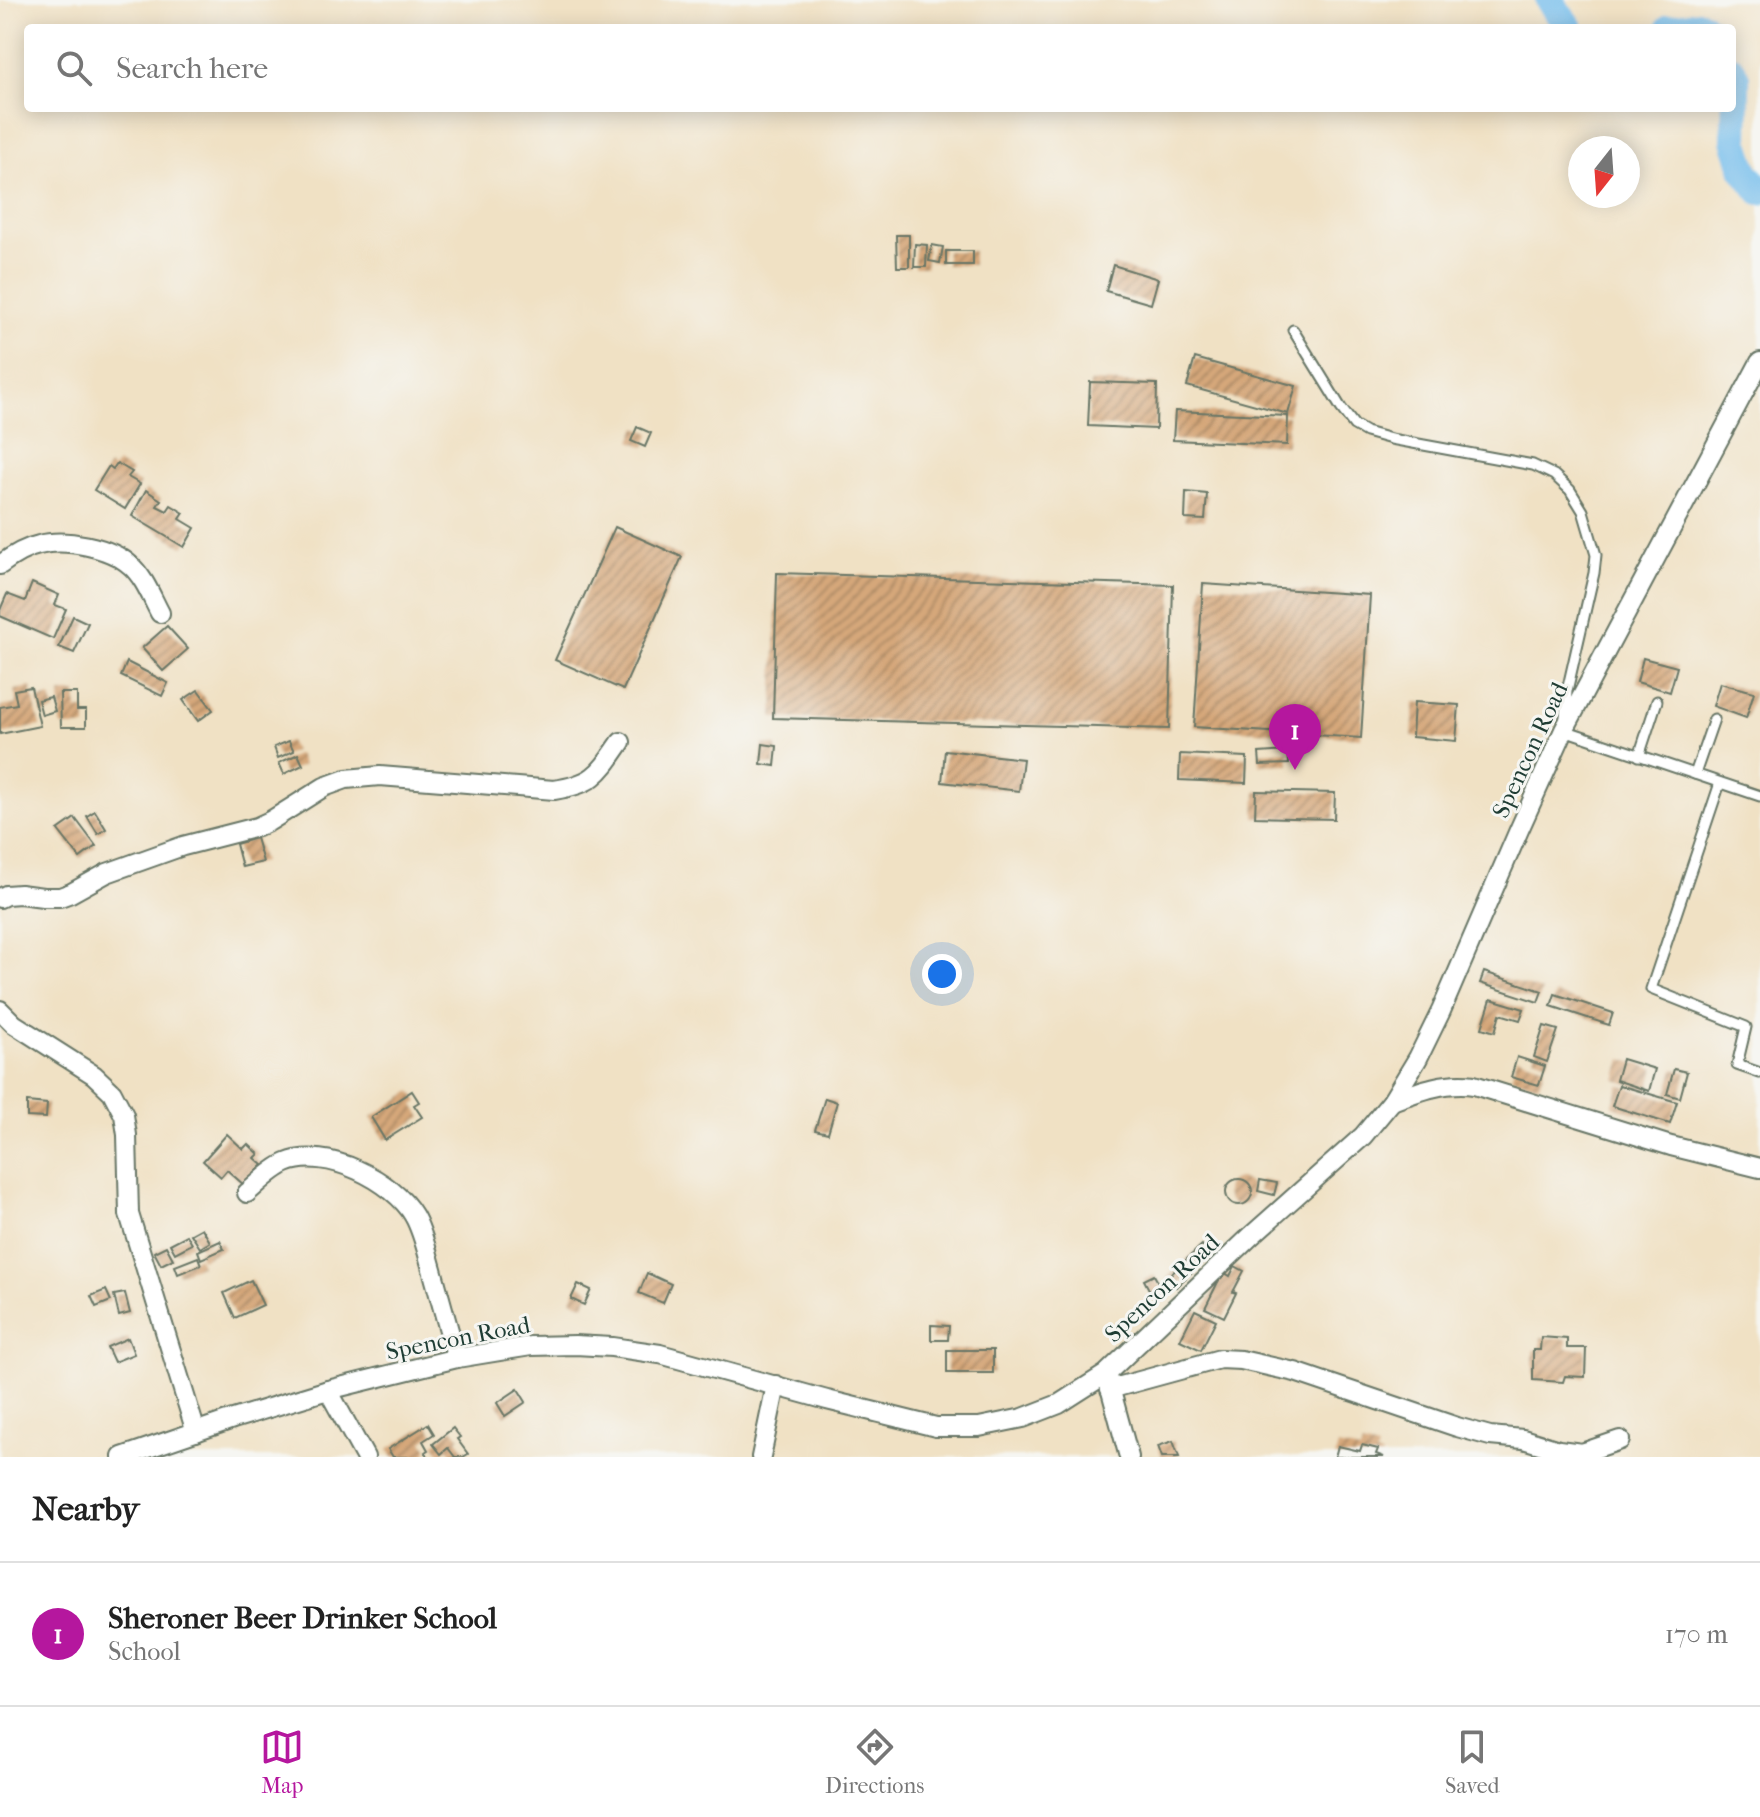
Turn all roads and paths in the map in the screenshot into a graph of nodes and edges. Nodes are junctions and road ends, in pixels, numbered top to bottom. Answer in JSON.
{"nodes":[{"id":1,"x":1293,"y":330,"type":"dead end"},
{"id":2,"x":1760,"y":362,"type":"edge"},
{"id":3,"x":0,"y":565,"type":"edge"},
{"id":4,"x":160,"y":613,"type":"dead end"},
{"id":5,"x":1657,"y":701,"type":"dead end"},
{"id":6,"x":1714,"y":719,"type":"dead end"},
{"id":7,"x":1564,"y":730,"type":"junction"},
{"id":8,"x":621,"y":742,"type":"dead end"},
{"id":9,"x":1639,"y":756,"type":"junction"},
{"id":10,"x":1695,"y":774,"type":"junction"},
{"id":11,"x":1720,"y":783,"type":"junction"},
{"id":12,"x":1760,"y":796,"type":"edge"},
{"id":13,"x":0,"y":898,"type":"edge"},
{"id":14,"x":0,"y":1010,"type":"edge"},
{"id":15,"x":1760,"y":1073,"type":"edge"},
{"id":16,"x":1392,"y":1101,"type":"junction"},
{"id":17,"x":1760,"y":1168,"type":"edge"},
{"id":18,"x":247,"y":1193,"type":"dead end"},
{"id":19,"x":457,"y":1358,"type":"junction"},
{"id":20,"x":1108,"y":1381,"type":"junction"},
{"id":21,"x":776,"y":1385,"type":"junction"},
{"id":22,"x":328,"y":1390,"type":"junction"},
{"id":23,"x":196,"y":1432,"type":"junction"},
{"id":24,"x":1620,"y":1440,"type":"dead end"},
{"id":25,"x":122,"y":1457,"type":"edge"},
{"id":26,"x":365,"y":1457,"type":"edge"},
{"id":27,"x":761,"y":1457,"type":"edge"},
{"id":28,"x":1129,"y":1457,"type":"edge"}],
"edges":[{"from":1,"to":7,"type":"lane"},
{"from":2,"to":7,"type":"street","name":"Spencon Road"},
{"from":3,"to":4,"type":"street"},
{"from":5,"to":9,"type":"lane"},
{"from":6,"to":10,"type":"lane"},
{"from":7,"to":9,"type":"lane"},
{"from":7,"to":16,"type":"street","name":"Spencon Road"},
{"from":8,"to":13,"type":"street"},
{"from":9,"to":10,"type":"lane"},
{"from":10,"to":11,"type":"lane"},
{"from":11,"to":12,"type":"lane"},
{"from":11,"to":15,"type":"lane"},
{"from":14,"to":23,"type":"street"},
{"from":16,"to":17,"type":"street"},
{"from":16,"to":20,"type":"street","name":"Spencon Road"},
{"from":18,"to":19,"type":"street"},
{"from":19,"to":21,"type":"street","name":"Spencon Road"},
{"from":19,"to":22,"type":"street","name":"Spencon Road"},
{"from":20,"to":21,"type":"street","name":"Spencon Road"},
{"from":20,"to":24,"type":"street"},
{"from":20,"to":28,"type":"street"},
{"from":21,"to":27,"type":"street"},
{"from":22,"to":23,"type":"street","name":"Spencon Road"},
{"from":22,"to":26,"type":"street"},
{"from":23,"to":25,"type":"street","name":"Spencon Road"}]}
